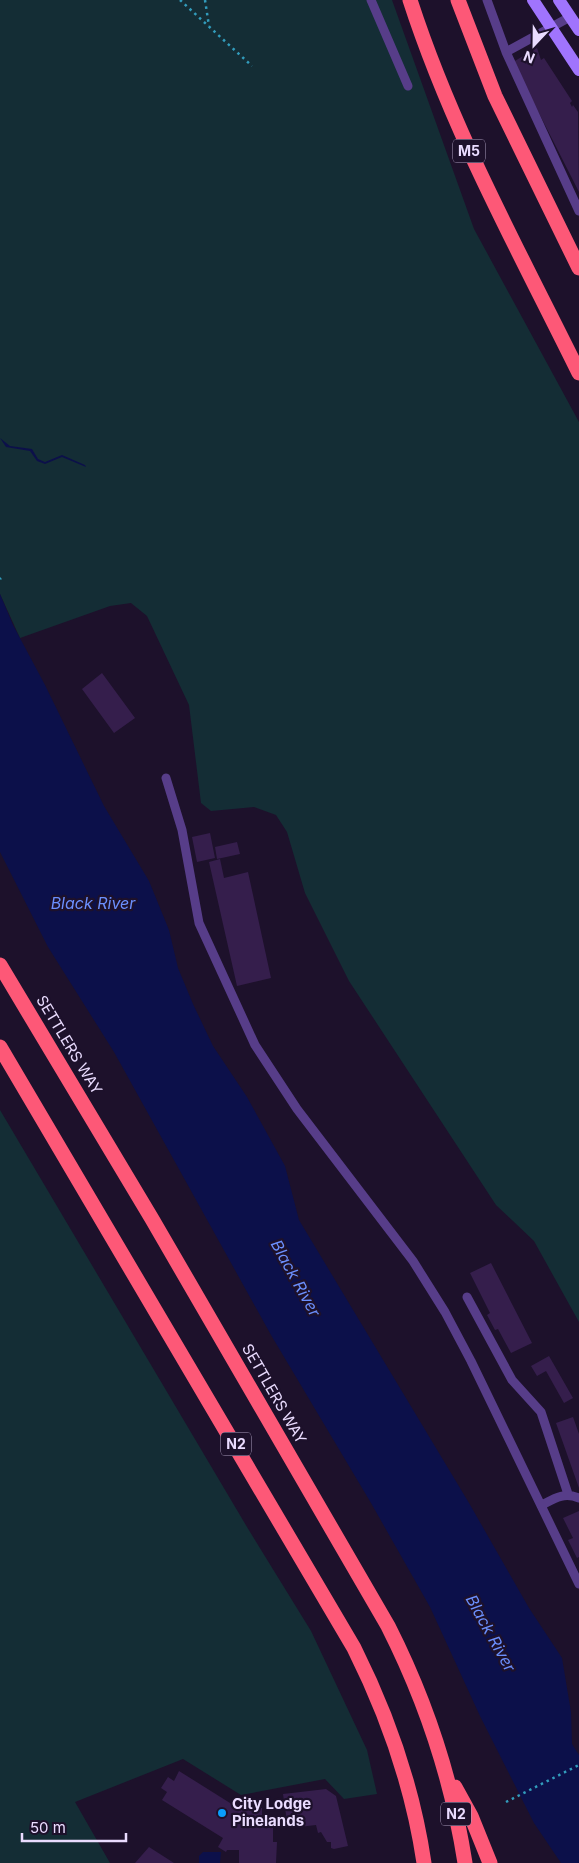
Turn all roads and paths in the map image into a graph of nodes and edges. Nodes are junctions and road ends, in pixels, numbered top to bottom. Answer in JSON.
{"nodes":[{"id":1,"x":180,"y":0,"type":"edge"},
{"id":2,"x":205,"y":0,"type":"edge"},
{"id":3,"x":371,"y":0,"type":"edge"},
{"id":4,"x":410,"y":0,"type":"edge"},
{"id":5,"x":458,"y":0,"type":"edge"},
{"id":6,"x":486,"y":0,"type":"edge"},
{"id":7,"x":533,"y":0,"type":"edge"},
{"id":8,"x":559,"y":0,"type":"edge"},
{"id":9,"x":570,"y":17,"type":"junction"},
{"id":10,"x":210,"y":27,"type":"junction"},
{"id":11,"x":551,"y":28,"type":"junction"},
{"id":12,"x":579,"y":30,"type":"edge"},
{"id":13,"x":506,"y":52,"type":"junction"},
{"id":14,"x":252,"y":66,"type":"dead end"},
{"id":15,"x":579,"y":70,"type":"edge"},
{"id":16,"x":408,"y":86,"type":"dead end"},
{"id":17,"x":579,"y":211,"type":"edge"},
{"id":18,"x":579,"y":268,"type":"edge"},
{"id":19,"x":579,"y":373,"type":"edge"},
{"id":20,"x":166,"y":778,"type":"dead end"},
{"id":21,"x":0,"y":965,"type":"edge"},
{"id":22,"x":0,"y":1047,"type":"edge"},
{"id":23,"x":467,"y":1297,"type":"dead end"},
{"id":24,"x":568,"y":1494,"type":"junction"},
{"id":25,"x":579,"y":1498,"type":"edge"},
{"id":26,"x":542,"y":1505,"type":"junction"},
{"id":27,"x":579,"y":1584,"type":"edge"},
{"id":28,"x":579,"y":1765,"type":"edge"},
{"id":29,"x":444,"y":1766,"type":"junction"},
{"id":30,"x":506,"y":1802,"type":"dead end"},
{"id":31,"x":424,"y":1863,"type":"edge"},
{"id":32,"x":465,"y":1863,"type":"edge"},
{"id":33,"x":490,"y":1863,"type":"edge"}],
"edges":[{"from":1,"to":10,"type":"path"},
{"from":2,"to":10,"type":"path"},
{"from":3,"to":16,"type":"lane"},
{"from":4,"to":19,"type":"highway","number":"M5"},
{"from":5,"to":18,"type":"highway"},
{"from":6,"to":13,"type":"lane"},
{"from":7,"to":11,"type":"main road"},
{"from":8,"to":9,"type":"main road"},
{"from":9,"to":11,"type":"lane"},
{"from":9,"to":12,"type":"main road"},
{"from":10,"to":14,"type":"path"},
{"from":11,"to":13,"type":"lane"},
{"from":11,"to":15,"type":"main road"},
{"from":13,"to":17,"type":"lane"},
{"from":20,"to":26,"type":"lane"},
{"from":21,"to":29,"type":"highway","name":"SETTLERS WAY","number":"N2"},
{"from":22,"to":31,"type":"highway","number":"N2"},
{"from":23,"to":24,"type":"lane"},
{"from":24,"to":25,"type":"lane"},
{"from":24,"to":26,"type":"lane"},
{"from":26,"to":27,"type":"lane"},
{"from":28,"to":30,"type":"path"},
{"from":29,"to":32,"type":"highway","name":"SETTLERS WAY","number":"N2"},
{"from":29,"to":33,"type":"highway"}]}
